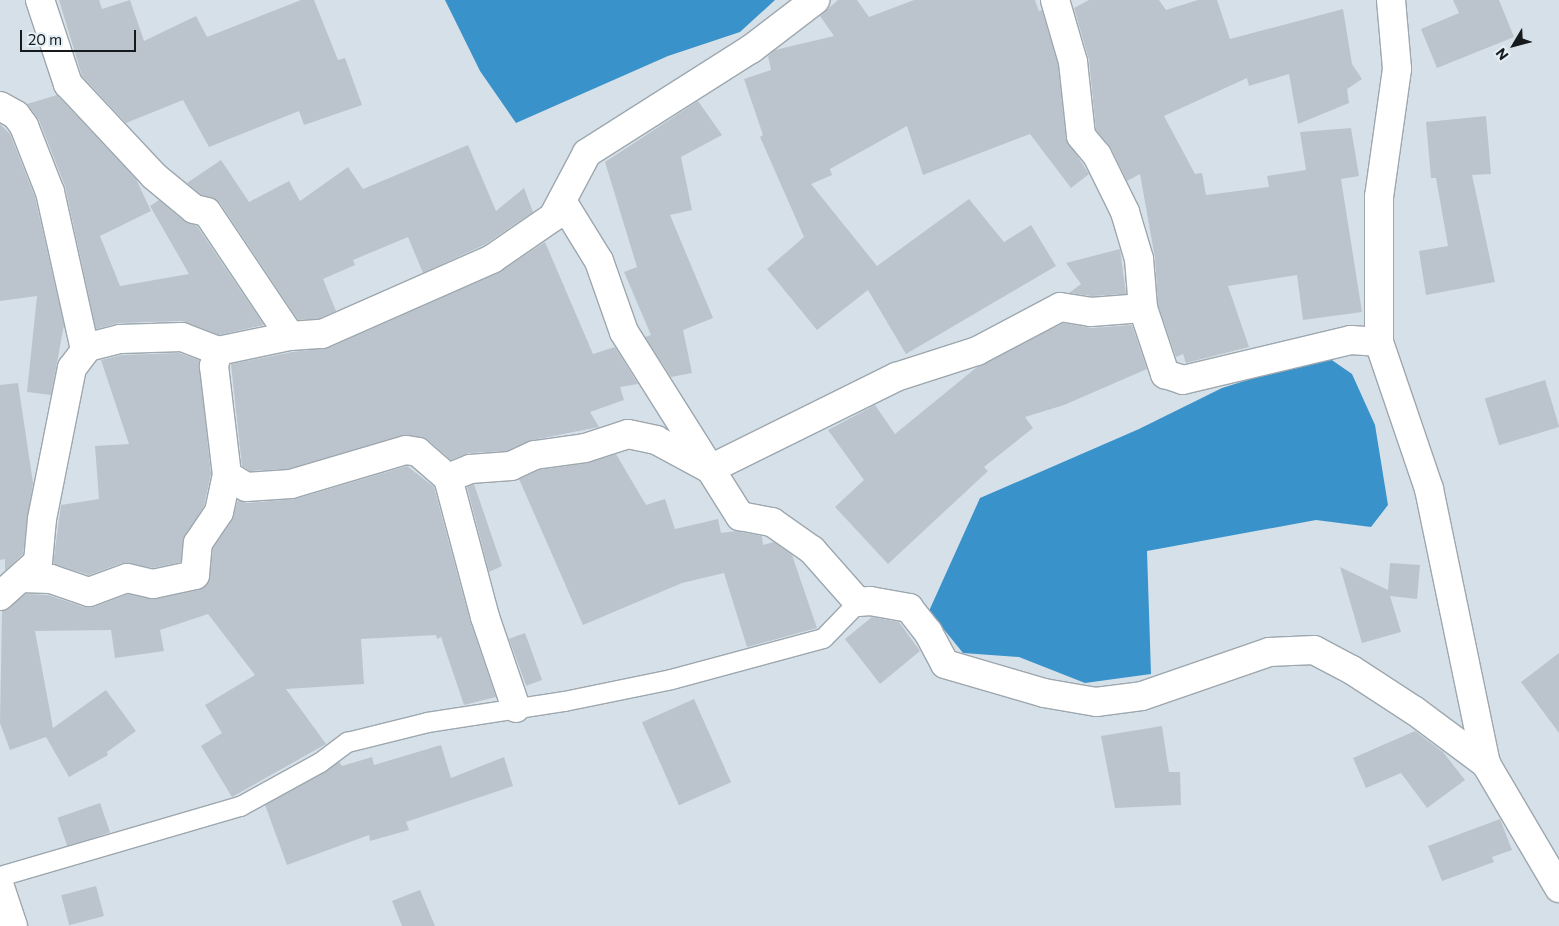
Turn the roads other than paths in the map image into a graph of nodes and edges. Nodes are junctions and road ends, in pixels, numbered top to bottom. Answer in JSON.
{"nodes":[{"id":1,"x":40,"y":0,"type":"edge"},
{"id":2,"x":814,"y":0,"type":"edge"},
{"id":3,"x":1055,"y":0,"type":"edge"},
{"id":4,"x":1391,"y":0,"type":"edge"},
{"id":5,"x":0,"y":106,"type":"edge"},
{"id":6,"x":562,"y":201,"type":"junction"},
{"id":7,"x":1143,"y":308,"type":"junction"},
{"id":8,"x":290,"y":336,"type":"junction"},
{"id":9,"x":1379,"y":342,"type":"junction"},
{"id":10,"x":85,"y":350,"type":"junction"},
{"id":11,"x":218,"y":351,"type":"junction"},
{"id":12,"x":710,"y":469,"type":"junction"},
{"id":13,"x":227,"y":475,"type":"junction"},
{"id":14,"x":448,"y":478,"type":"junction"},
{"id":15,"x":21,"y":578,"type":"junction"},
{"id":16,"x":0,"y":596,"type":"edge"},
{"id":17,"x":858,"y":602,"type":"junction"},
{"id":18,"x":516,"y":708,"type":"junction"},
{"id":19,"x":1486,"y":764,"type":"junction"},
{"id":20,"x":0,"y":876,"type":"edge"},
{"id":21,"x":0,"y":887,"type":"edge"},
{"id":22,"x":1559,"y":888,"type":"edge"},
{"id":23,"x":13,"y":926,"type":"edge"}],
"edges":[{"from":1,"to":8,"type":"street"},
{"from":2,"to":6,"type":"street"},
{"from":3,"to":7,"type":"street"},
{"from":4,"to":9,"type":"street"},
{"from":5,"to":10,"type":"street"},
{"from":6,"to":8,"type":"street"},
{"from":6,"to":12,"type":"street"},
{"from":7,"to":9,"type":"street"},
{"from":7,"to":12,"type":"street"},
{"from":8,"to":11,"type":"street"},
{"from":9,"to":19,"type":"street"},
{"from":10,"to":11,"type":"street"},
{"from":10,"to":15,"type":"street"},
{"from":11,"to":13,"type":"street"},
{"from":12,"to":14,"type":"street"},
{"from":12,"to":17,"type":"street"},
{"from":13,"to":14,"type":"street"},
{"from":13,"to":15,"type":"street"},
{"from":14,"to":18,"type":"street"},
{"from":15,"to":16,"type":"street"},
{"from":17,"to":18,"type":"lane"},
{"from":17,"to":19,"type":"street"},
{"from":18,"to":20,"type":"lane"},
{"from":19,"to":22,"type":"street"},
{"from":21,"to":23,"type":"street"}]}
